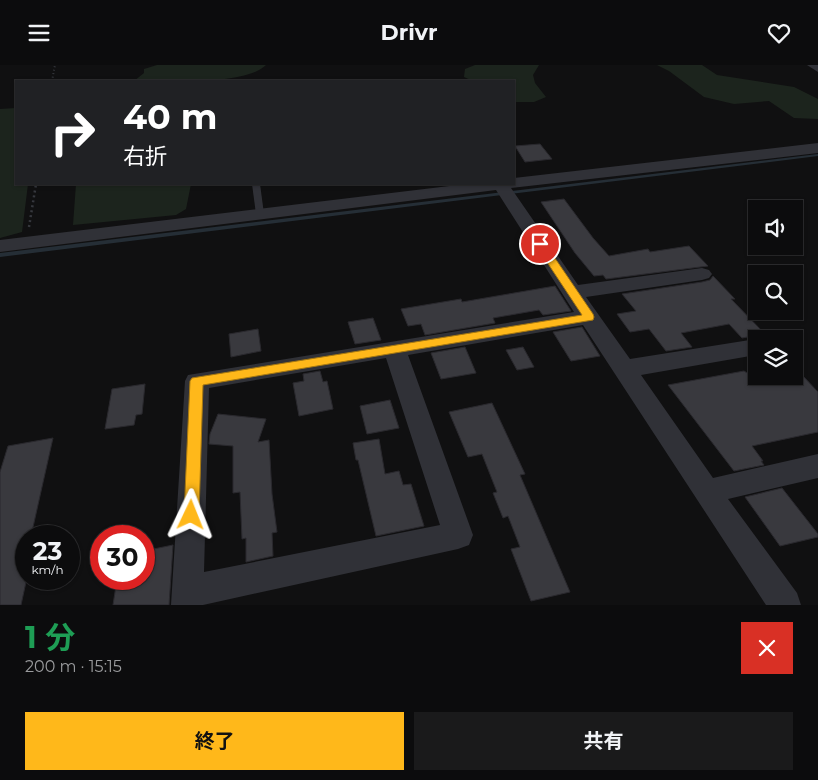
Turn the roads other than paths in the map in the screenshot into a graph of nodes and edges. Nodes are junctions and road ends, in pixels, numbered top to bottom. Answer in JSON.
{"nodes":[{"id":1,"x":813,"y":65,"type":"edge"},
{"id":2,"x":818,"y":68,"type":"edge"},
{"id":3,"x":818,"y":148,"type":"edge"},
{"id":4,"x":256,"y":185,"type":"edge"},
{"id":5,"x":357,"y":185,"type":"edge"},
{"id":6,"x":447,"y":187,"type":"edge"},
{"id":7,"x":506,"y":188,"type":"edge"},
{"id":8,"x":363,"y":201,"type":"junction"},
{"id":9,"x":260,"y":214,"type":"junction"},
{"id":10,"x":0,"y":246,"type":"edge"},
{"id":11,"x":702,"y":274,"type":"dead end"},
{"id":12,"x":572,"y":292,"type":"junction"},
{"id":13,"x":589,"y":317,"type":"junction"},
{"id":14,"x":748,"y":348,"type":"edge"},
{"id":15,"x":394,"y":349,"type":"junction"},
{"id":16,"x":624,"y":369,"type":"junction"},
{"id":17,"x":818,"y":466,"type":"edge"},
{"id":18,"x":706,"y":492,"type":"junction"},
{"id":19,"x":188,"y":598,"type":"edge"},
{"id":20,"x":784,"y":605,"type":"edge"}],
"edges":[{"from":1,"to":2,"type":"street"},
{"from":3,"to":7,"type":"street"},
{"from":4,"to":9,"type":"lane"},
{"from":5,"to":8,"type":"street"},
{"from":6,"to":7,"type":"street"},
{"from":6,"to":8,"type":"street"},
{"from":7,"to":12,"type":"street"},
{"from":8,"to":9,"type":"street"},
{"from":9,"to":10,"type":"street"},
{"from":11,"to":12,"type":"street"},
{"from":12,"to":13,"type":"street"},
{"from":13,"to":15,"type":"street"},
{"from":13,"to":16,"type":"street"},
{"from":14,"to":16,"type":"street"},
{"from":15,"to":19,"type":"street"},
{"from":15,"to":19,"type":"street"},
{"from":16,"to":18,"type":"street"},
{"from":17,"to":18,"type":"street"},
{"from":18,"to":20,"type":"street"}]}
